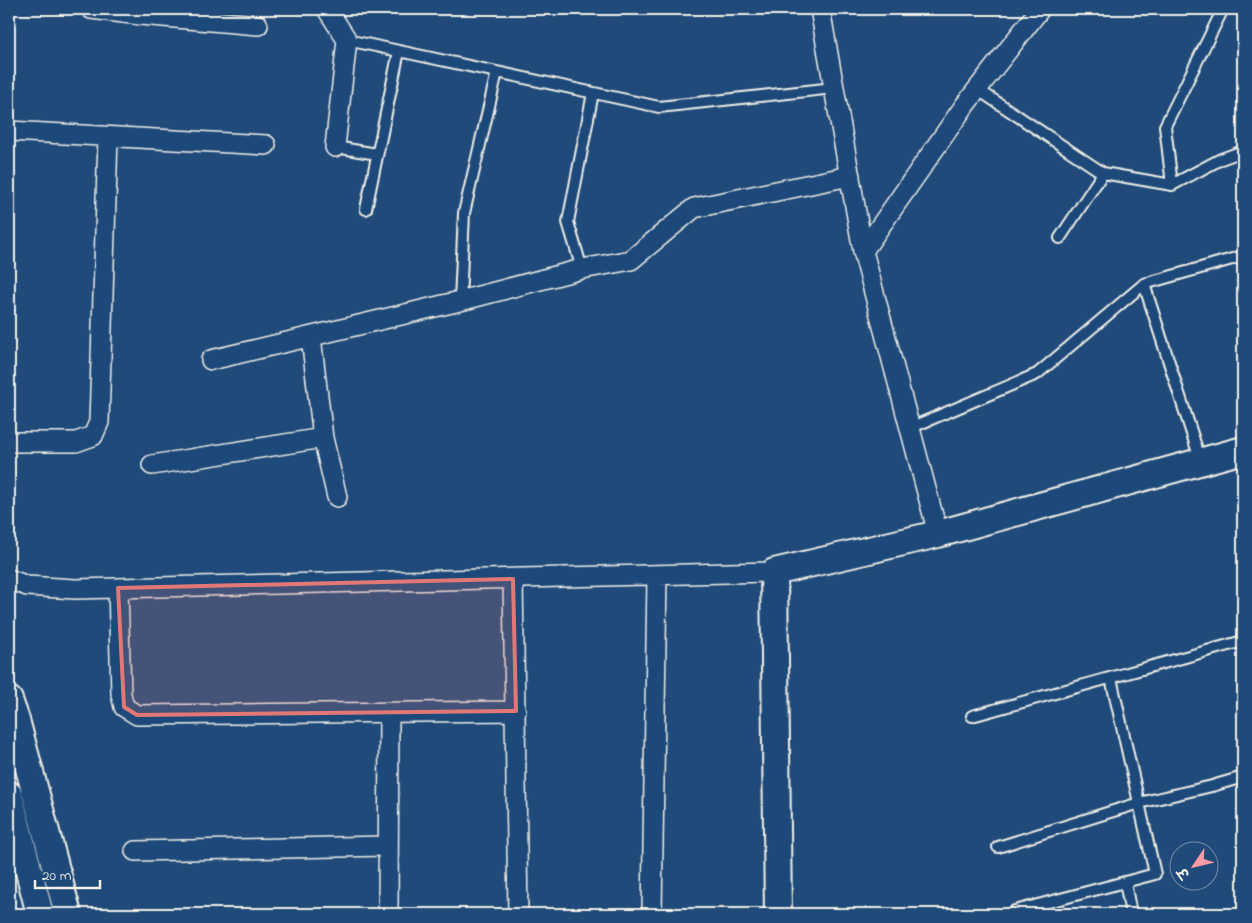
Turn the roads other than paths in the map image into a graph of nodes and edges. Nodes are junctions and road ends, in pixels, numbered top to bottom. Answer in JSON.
{"nodes":[{"id":1,"x":91,"y":9,"type":"edge"},
{"id":2,"x":327,"y":9,"type":"edge"},
{"id":3,"x":820,"y":9,"type":"edge"},
{"id":4,"x":1040,"y":9,"type":"edge"},
{"id":5,"x":1223,"y":9,"type":"edge"},
{"id":6,"x":258,"y":25,"type":"dead end"},
{"id":7,"x":347,"y":40,"type":"junction"},
{"id":8,"x":399,"y":51,"type":"junction"},
{"id":9,"x":497,"y":72,"type":"junction"},
{"id":10,"x":834,"y":88,"type":"junction"},
{"id":11,"x":977,"y":89,"type":"junction"},
{"id":12,"x":593,"y":93,"type":"junction"},
{"id":13,"x":9,"y":131,"type":"edge"},
{"id":14,"x":108,"y":137,"type":"junction"},
{"id":15,"x":266,"y":145,"type":"dead end"},
{"id":16,"x":335,"y":147,"type":"joint"},
{"id":17,"x":1243,"y":151,"type":"edge"},
{"id":18,"x":377,"y":154,"type":"junction"},
{"id":19,"x":1103,"y":173,"type":"junction"},
{"id":20,"x":850,"y":176,"type":"junction"},
{"id":21,"x":1172,"y":185,"type":"junction"},
{"id":22,"x":366,"y":208,"type":"dead end"},
{"id":23,"x":1060,"y":238,"type":"dead end"},
{"id":24,"x":863,"y":251,"type":"junction"},
{"id":25,"x":1243,"y":256,"type":"edge"},
{"id":26,"x":582,"y":269,"type":"junction"},
{"id":27,"x":1144,"y":284,"type":"junction"},
{"id":28,"x":460,"y":301,"type":"junction"},
{"id":29,"x":311,"y":337,"type":"junction"},
{"id":30,"x":212,"y":360,"type":"dead end"},
{"id":31,"x":910,"y":427,"type":"junction"},
{"id":32,"x":323,"y":438,"type":"junction"},
{"id":33,"x":9,"y":442,"type":"edge"},
{"id":34,"x":1243,"y":450,"type":"edge"},
{"id":35,"x":1201,"y":462,"type":"junction"},
{"id":36,"x":152,"y":466,"type":"dead end"},
{"id":37,"x":337,"y":497,"type":"dead end"},
{"id":38,"x":938,"y":534,"type":"junction"},
{"id":39,"x":774,"y":572,"type":"junction"},
{"id":40,"x":657,"y":575,"type":"junction"},
{"id":41,"x":9,"y":579,"type":"edge"},
{"id":42,"x":512,"y":579,"type":"junction"},
{"id":43,"x":118,"y":588,"type":"junction"},
{"id":44,"x":1243,"y":641,"type":"edge"},
{"id":45,"x":1111,"y":678,"type":"junction"},
{"id":46,"x":9,"y":700,"type":"edge"},
{"id":47,"x":516,"y":711,"type":"junction"},
{"id":48,"x":389,"y":713,"type":"junction"},
{"id":49,"x":972,"y":716,"type":"dead end"},
{"id":50,"x":1243,"y":776,"type":"edge"},
{"id":51,"x":9,"y":795,"type":"edge"},
{"id":52,"x":1139,"y":803,"type":"junction"},
{"id":53,"x":388,"y":846,"type":"junction"},
{"id":54,"x":998,"y":847,"type":"dead end"},
{"id":55,"x":135,"y":851,"type":"dead end"},
{"id":56,"x":1125,"y":882,"type":"junction"},
{"id":57,"x":1243,"y":913,"type":"edge"},
{"id":58,"x":40,"y":914,"type":"edge"},
{"id":59,"x":68,"y":914,"type":"edge"},
{"id":60,"x":388,"y":914,"type":"edge"},
{"id":61,"x":518,"y":914,"type":"edge"},
{"id":62,"x":652,"y":914,"type":"edge"},
{"id":63,"x":778,"y":914,"type":"edge"},
{"id":64,"x":1016,"y":914,"type":"edge"},
{"id":65,"x":1131,"y":914,"type":"edge"},
{"id":66,"x":1239,"y":914,"type":"edge"}],
"edges":[{"from":1,"to":6,"type":"street"},
{"from":2,"to":7,"type":"street"},
{"from":3,"to":10,"type":"street"},
{"from":4,"to":11,"type":"street"},
{"from":5,"to":21,"type":"lane"},
{"from":7,"to":8,"type":"lane"},
{"from":7,"to":16,"type":"street"},
{"from":8,"to":9,"type":"lane"},
{"from":8,"to":18,"type":"lane"},
{"from":9,"to":12,"type":"lane"},
{"from":9,"to":28,"type":"lane"},
{"from":10,"to":12,"type":"lane"},
{"from":10,"to":20,"type":"street"},
{"from":11,"to":19,"type":"lane"},
{"from":11,"to":24,"type":"street"},
{"from":12,"to":26,"type":"lane"},
{"from":13,"to":14,"type":"street"},
{"from":14,"to":15,"type":"street"},
{"from":14,"to":33,"type":"street"},
{"from":16,"to":18,"type":"lane"},
{"from":17,"to":21,"type":"lane"},
{"from":18,"to":22,"type":"lane"},
{"from":19,"to":21,"type":"lane"},
{"from":19,"to":23,"type":"lane"},
{"from":20,"to":24,"type":"street"},
{"from":20,"to":26,"type":"street"},
{"from":24,"to":31,"type":"street"},
{"from":25,"to":27,"type":"lane"},
{"from":26,"to":28,"type":"street"},
{"from":27,"to":31,"type":"lane"},
{"from":27,"to":35,"type":"lane"},
{"from":28,"to":29,"type":"street"},
{"from":29,"to":30,"type":"street"},
{"from":29,"to":32,"type":"street"},
{"from":31,"to":38,"type":"street"},
{"from":32,"to":36,"type":"street"},
{"from":32,"to":37,"type":"street"},
{"from":34,"to":35,"type":"street"},
{"from":35,"to":38,"type":"street"},
{"from":38,"to":39,"type":"street"},
{"from":39,"to":40,"type":"street"},
{"from":39,"to":63,"type":"street"},
{"from":40,"to":42,"type":"street"},
{"from":40,"to":62,"type":"street"},
{"from":41,"to":43,"type":"street"},
{"from":42,"to":43,"type":"street"},
{"from":42,"to":47,"type":"street"},
{"from":43,"to":48,"type":"street"},
{"from":44,"to":45,"type":"lane"},
{"from":45,"to":49,"type":"lane"},
{"from":45,"to":52,"type":"lane"},
{"from":46,"to":59,"type":"street"},
{"from":47,"to":48,"type":"street"},
{"from":47,"to":61,"type":"street"},
{"from":48,"to":53,"type":"street"},
{"from":50,"to":52,"type":"lane"},
{"from":51,"to":58,"type":"street"},
{"from":52,"to":54,"type":"lane"},
{"from":52,"to":56,"type":"lane"},
{"from":53,"to":55,"type":"street"},
{"from":53,"to":60,"type":"street"},
{"from":56,"to":64,"type":"lane"},
{"from":56,"to":65,"type":"lane"},
{"from":57,"to":66,"type":"lane"}]}
